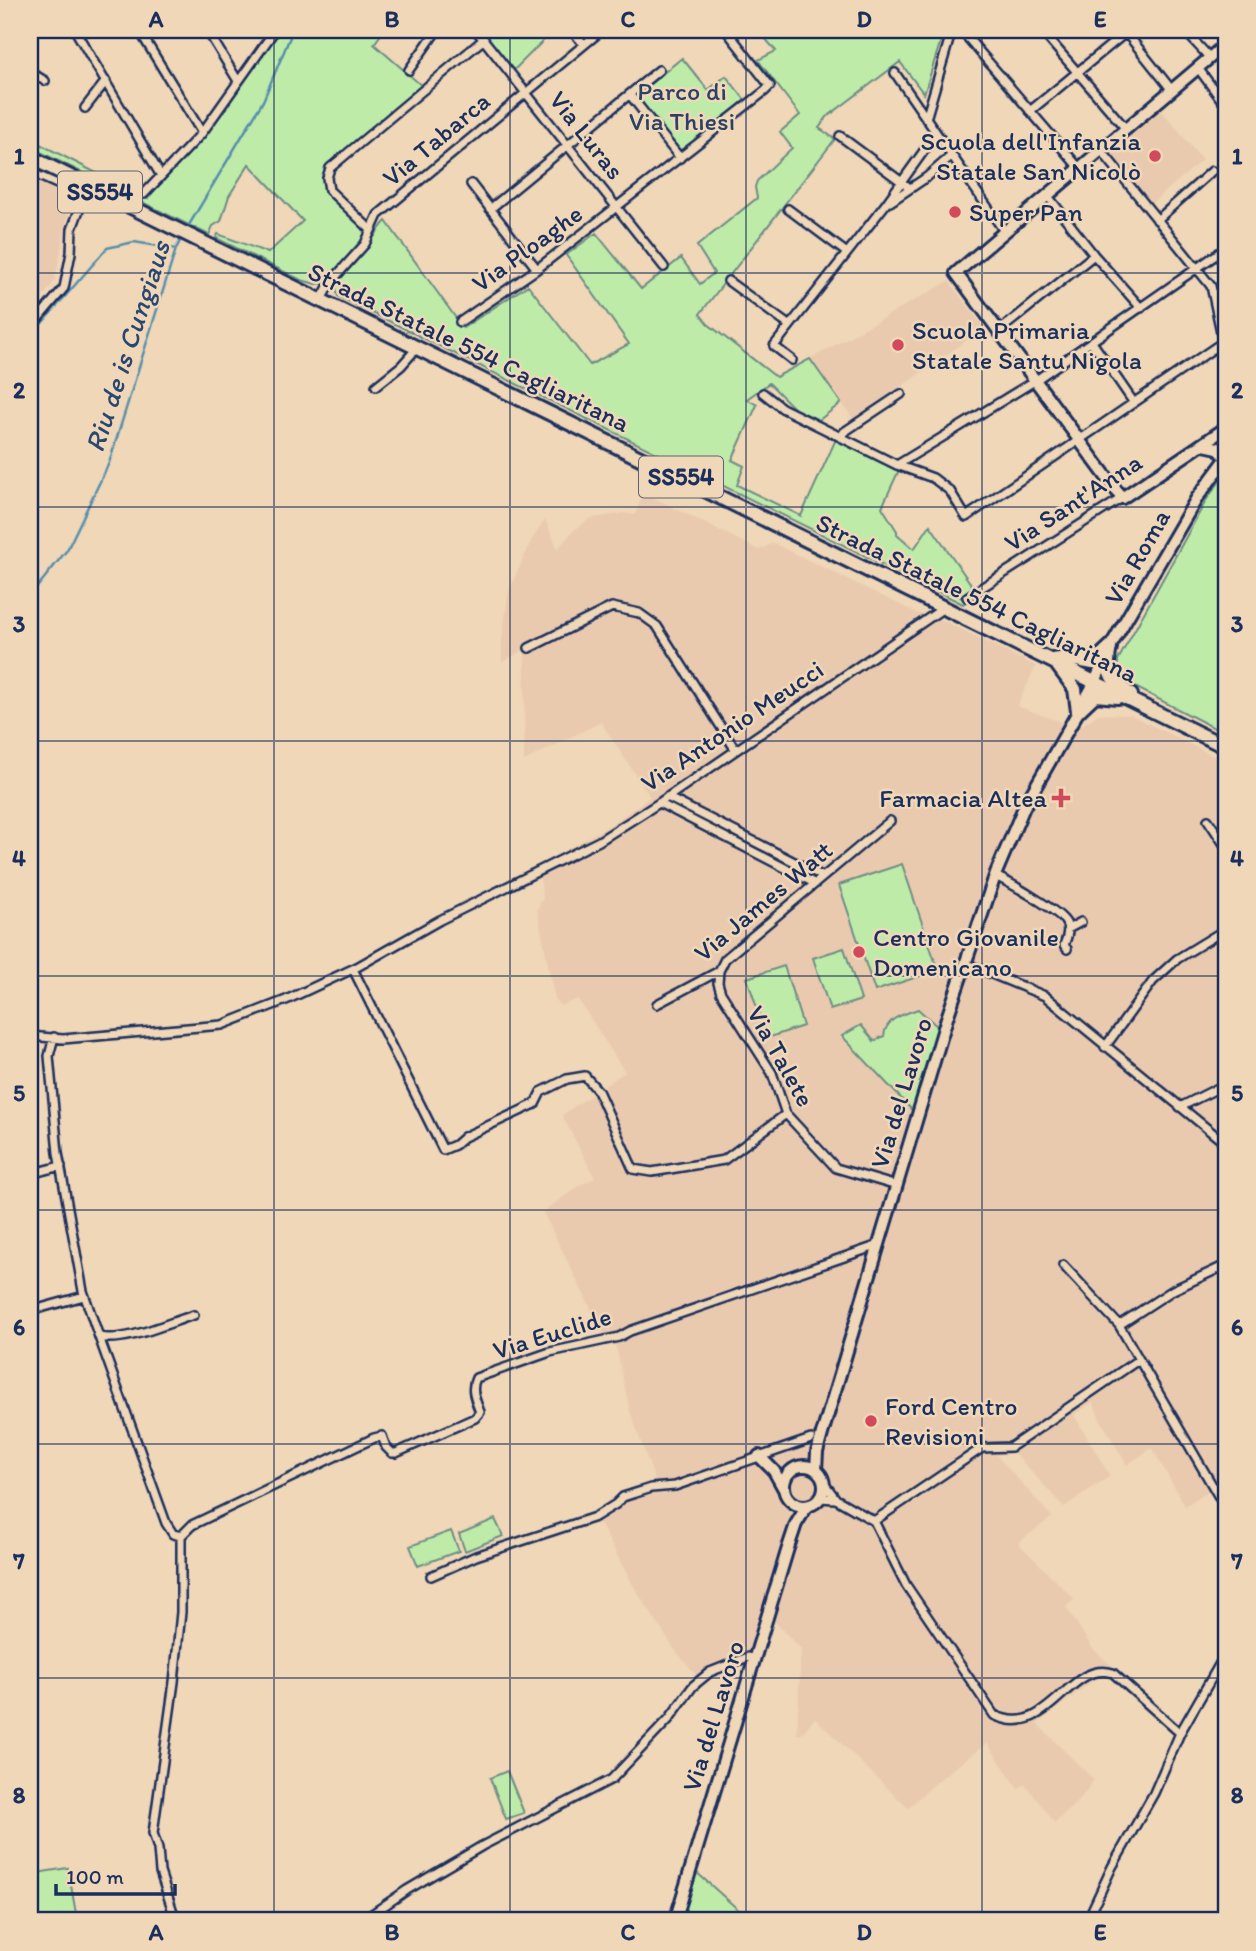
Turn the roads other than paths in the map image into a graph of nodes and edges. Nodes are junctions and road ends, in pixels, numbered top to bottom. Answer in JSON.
{"nodes":[{"id":1,"x":75,"y":30,"type":"edge"},
{"id":2,"x":139,"y":30,"type":"edge"},
{"id":3,"x":207,"y":30,"type":"edge"},
{"id":4,"x":437,"y":30,"type":"edge"},
{"id":5,"x":476,"y":30,"type":"edge"},
{"id":6,"x":571,"y":30,"type":"edge"},
{"id":7,"x":602,"y":30,"type":"edge"},
{"id":8,"x":726,"y":30,"type":"edge"},
{"id":9,"x":955,"y":30,"type":"edge"},
{"id":10,"x":961,"y":30,"type":"edge"},
{"id":11,"x":1041,"y":30,"type":"edge"},
{"id":12,"x":1184,"y":30,"type":"edge"},
{"id":13,"x":272,"y":31,"type":"edge"},
{"id":14,"x":1126,"y":31,"type":"edge"},
{"id":15,"x":484,"y":39,"type":"junction"},
{"id":16,"x":584,"y":44,"type":"junction"},
{"id":17,"x":1226,"y":44,"type":"edge"},
{"id":18,"x":1209,"y":57,"type":"junction"},
{"id":19,"x":1198,"y":68,"type":"junction"},
{"id":20,"x":409,"y":70,"type":"dead end"},
{"id":21,"x":659,"y":70,"type":"dead end"},
{"id":22,"x":30,"y":72,"type":"edge"},
{"id":23,"x":1078,"y":72,"type":"junction"},
{"id":24,"x":895,"y":73,"type":"dead end"},
{"id":25,"x":106,"y":80,"type":"junction"},
{"id":26,"x":45,"y":81,"type":"dead end"},
{"id":27,"x":238,"y":81,"type":"junction"},
{"id":28,"x":1171,"y":89,"type":"junction"},
{"id":29,"x":526,"y":92,"type":"junction"},
{"id":30,"x":630,"y":95,"type":"junction"},
{"id":31,"x":1226,"y":106,"type":"edge"},
{"id":32,"x":85,"y":108,"type":"dead end"},
{"id":33,"x":1030,"y":111,"type":"junction"},
{"id":34,"x":926,"y":119,"type":"junction"},
{"id":35,"x":1126,"y":129,"type":"junction"},
{"id":36,"x":202,"y":134,"type":"junction"},
{"id":37,"x":936,"y":134,"type":"junction"},
{"id":38,"x":840,"y":136,"type":"dead end"},
{"id":39,"x":568,"y":146,"type":"junction"},
{"id":40,"x":1101,"y":150,"type":"junction"},
{"id":41,"x":951,"y":156,"type":"junction"},
{"id":42,"x":30,"y":157,"type":"edge"},
{"id":43,"x":680,"y":158,"type":"junction"},
{"id":44,"x":1080,"y":169,"type":"junction"},
{"id":45,"x":1212,"y":171,"type":"dead end"},
{"id":46,"x":30,"y":172,"type":"edge"},
{"id":47,"x":161,"y":176,"type":"junction"},
{"id":48,"x":901,"y":181,"type":"junction"},
{"id":49,"x":471,"y":184,"type":"dead end"},
{"id":50,"x":911,"y":188,"type":"junction"},
{"id":51,"x":86,"y":191,"type":"junction"},
{"id":52,"x":144,"y":194,"type":"dead end"},
{"id":53,"x":1047,"y":195,"type":"junction"},
{"id":54,"x":885,"y":205,"type":"junction"},
{"id":55,"x":617,"y":208,"type":"junction"},
{"id":56,"x":490,"y":209,"type":"junction"},
{"id":57,"x":788,"y":209,"type":"dead end"},
{"id":58,"x":1157,"y":220,"type":"junction"},
{"id":59,"x":371,"y":230,"type":"junction"},
{"id":60,"x":1004,"y":231,"type":"junction"},
{"id":61,"x":1226,"y":248,"type":"edge"},
{"id":62,"x":847,"y":254,"type":"junction"},
{"id":63,"x":1094,"y":255,"type":"junction"},
{"id":64,"x":664,"y":267,"type":"dead end"},
{"id":65,"x":537,"y":269,"type":"junction"},
{"id":66,"x":1197,"y":270,"type":"junction"},
{"id":67,"x":728,"y":281,"type":"dead end"},
{"id":68,"x":321,"y":300,"type":"junction"},
{"id":69,"x":1141,"y":308,"type":"junction"},
{"id":70,"x":460,"y":322,"type":"dead end"},
{"id":71,"x":790,"y":326,"type":"junction"},
{"id":72,"x":30,"y":328,"type":"edge"},
{"id":73,"x":999,"y":331,"type":"junction"},
{"id":74,"x":1092,"y":342,"type":"junction"},
{"id":75,"x":1223,"y":342,"type":"junction"},
{"id":76,"x":417,"y":347,"type":"junction"},
{"id":77,"x":1226,"y":355,"type":"edge"},
{"id":78,"x":792,"y":360,"type":"dead end"},
{"id":79,"x":1036,"y":380,"type":"junction"},
{"id":80,"x":376,"y":386,"type":"dead end"},
{"id":81,"x":763,"y":393,"type":"dead end"},
{"id":82,"x":901,"y":394,"type":"dead end"},
{"id":83,"x":1134,"y":403,"type":"junction"},
{"id":84,"x":1226,"y":428,"type":"edge"},
{"id":85,"x":841,"y":437,"type":"junction"},
{"id":86,"x":1079,"y":441,"type":"junction"},
{"id":87,"x":1203,"y":445,"type":"junction"},
{"id":88,"x":1226,"y":458,"type":"edge"},
{"id":89,"x":897,"y":465,"type":"junction"},
{"id":90,"x":1122,"y":498,"type":"junction"},
{"id":91,"x":967,"y":597,"type":"dead end"},
{"id":92,"x":946,"y":607,"type":"junction"},
{"id":93,"x":1110,"y":647,"type":"junction"},
{"id":94,"x":529,"y":648,"type":"dead end"},
{"id":95,"x":1053,"y":660,"type":"junction"},
{"id":96,"x":1095,"y":682,"type":"junction"},
{"id":97,"x":1141,"y":705,"type":"junction"},
{"id":98,"x":1078,"y":711,"type":"junction"},
{"id":99,"x":1226,"y":747,"type":"edge"},
{"id":100,"x":735,"y":749,"type":"junction"},
{"id":101,"x":667,"y":797,"type":"junction"},
{"id":102,"x":659,"y":803,"type":"junction"},
{"id":103,"x":890,"y":821,"type":"dead end"},
{"id":104,"x":1208,"y":821,"type":"dead end"},
{"id":105,"x":744,"y":836,"type":"junction"},
{"id":106,"x":739,"y":845,"type":"junction"},
{"id":107,"x":1226,"y":847,"type":"edge"},
{"id":108,"x":822,"y":876,"type":"junction"},
{"id":109,"x":995,"y":876,"type":"junction"},
{"id":110,"x":814,"y":883,"type":"junction"},
{"id":111,"x":1081,"y":922,"type":"dead end"},
{"id":112,"x":1068,"y":929,"type":"junction"},
{"id":113,"x":1226,"y":929,"type":"edge"},
{"id":114,"x":1066,"y":949,"type":"dead end"},
{"id":115,"x":965,"y":963,"type":"junction"},
{"id":116,"x":353,"y":969,"type":"junction"},
{"id":117,"x":719,"y":971,"type":"junction"},
{"id":118,"x":657,"y":1004,"type":"dead end"},
{"id":119,"x":30,"y":1037,"type":"edge"},
{"id":120,"x":54,"y":1037,"type":"junction"},
{"id":121,"x":1105,"y":1047,"type":"junction"},
{"id":122,"x":1226,"y":1084,"type":"edge"},
{"id":123,"x":1180,"y":1107,"type":"junction"},
{"id":124,"x":786,"y":1114,"type":"junction"},
{"id":125,"x":1226,"y":1144,"type":"edge"},
{"id":126,"x":61,"y":1166,"type":"junction"},
{"id":127,"x":30,"y":1174,"type":"edge"},
{"id":128,"x":897,"y":1186,"type":"junction"},
{"id":129,"x":879,"y":1245,"type":"junction"},
{"id":130,"x":1063,"y":1265,"type":"dead end"},
{"id":131,"x":1226,"y":1265,"type":"edge"},
{"id":132,"x":84,"y":1296,"type":"junction"},
{"id":133,"x":30,"y":1311,"type":"edge"},
{"id":134,"x":194,"y":1315,"type":"dead end"},
{"id":135,"x":1119,"y":1325,"type":"junction"},
{"id":136,"x":99,"y":1336,"type":"junction"},
{"id":137,"x":1138,"y":1360,"type":"junction"},
{"id":138,"x":811,"y":1439,"type":"dead end"},
{"id":139,"x":759,"y":1456,"type":"junction"},
{"id":140,"x":805,"y":1468,"type":"junction"},
{"id":141,"x":824,"y":1483,"type":"junction"},
{"id":142,"x":784,"y":1489,"type":"junction"},
{"id":143,"x":820,"y":1498,"type":"junction"},
{"id":144,"x":836,"y":1499,"type":"junction"},
{"id":145,"x":792,"y":1502,"type":"junction"},
{"id":146,"x":807,"y":1506,"type":"junction"},
{"id":147,"x":1226,"y":1509,"type":"edge"},
{"id":148,"x":874,"y":1521,"type":"junction"},
{"id":149,"x":796,"y":1524,"type":"junction"},
{"id":150,"x":181,"y":1536,"type":"junction"},
{"id":151,"x":431,"y":1576,"type":"dead end"},
{"id":152,"x":1226,"y":1653,"type":"edge"},
{"id":153,"x":755,"y":1659,"type":"junction"},
{"id":154,"x":1180,"y":1733,"type":"junction"},
{"id":155,"x":176,"y":1921,"type":"edge"},
{"id":156,"x":362,"y":1921,"type":"edge"},
{"id":157,"x":675,"y":1921,"type":"edge"},
{"id":158,"x":1087,"y":1921,"type":"edge"}],
"edges":[{"from":1,"to":25,"type":"street"},
{"from":2,"to":36,"type":"street"},
{"from":3,"to":27,"type":"street"},
{"from":4,"to":20,"type":"street"},
{"from":5,"to":15,"type":"street","name":"Via Luras"},
{"from":6,"to":16,"type":"street"},
{"from":7,"to":16,"type":"street","name":"Via Tabarca"},
{"from":8,"to":43,"type":"street","name":"Via Ploaghe"},
{"from":9,"to":34,"type":"street"},
{"from":10,"to":33,"type":"street"},
{"from":11,"to":23,"type":"street"},
{"from":12,"to":18,"type":"street"},
{"from":13,"to":27,"type":"street"},
{"from":14,"to":23,"type":"street"},
{"from":14,"to":28,"type":"street"},
{"from":15,"to":29,"type":"street","name":"Via Luras"},
{"from":15,"to":59,"type":"street"},
{"from":16,"to":29,"type":"street","name":"Via Tabarca"},
{"from":17,"to":18,"type":"main road"},
{"from":18,"to":19,"type":"main road"},
{"from":19,"to":28,"type":"main road"},
{"from":19,"to":31,"type":"street"},
{"from":21,"to":30,"type":"street"},
{"from":22,"to":26,"type":"street"},
{"from":23,"to":33,"type":"street"},
{"from":23,"to":35,"type":"street"},
{"from":24,"to":34,"type":"street"},
{"from":25,"to":32,"type":"street"},
{"from":25,"to":47,"type":"street"},
{"from":27,"to":36,"type":"street"},
{"from":28,"to":35,"type":"main road"},
{"from":29,"to":39,"type":"street","name":"Via Luras"},
{"from":29,"to":59,"type":"street","name":"Via Tabarca"},
{"from":30,"to":39,"type":"street"},
{"from":30,"to":43,"type":"street"},
{"from":33,"to":44,"type":"street"},
{"from":34,"to":37,"type":"street"},
{"from":35,"to":40,"type":"main road"},
{"from":36,"to":47,"type":"street"},
{"from":37,"to":41,"type":"street"},
{"from":37,"to":48,"type":"street"},
{"from":38,"to":48,"type":"street"},
{"from":39,"to":55,"type":"street","name":"Via Luras"},
{"from":39,"to":56,"type":"street"},
{"from":40,"to":44,"type":"main road"},
{"from":40,"to":58,"type":"street"},
{"from":41,"to":50,"type":"street"},
{"from":41,"to":60,"type":"street"},
{"from":42,"to":51,"type":"main road","name":"Strada Statale 554 Cagliaritana","number":"SS554"},
{"from":43,"to":55,"type":"street","name":"Via Ploaghe"},
{"from":44,"to":53,"type":"main road"},
{"from":45,"to":58,"type":"street"},
{"from":46,"to":51,"type":"street"},
{"from":47,"to":52,"type":"street"},
{"from":48,"to":50,"type":"street"},
{"from":48,"to":54,"type":"street"},
{"from":49,"to":56,"type":"street"},
{"from":50,"to":54,"type":"street"},
{"from":51,"to":68,"type":"main road","name":"Strada Statale 554 Cagliaritana","number":"SS554"},
{"from":51,"to":72,"type":"street"},
{"from":53,"to":60,"type":"main road"},
{"from":53,"to":63,"type":"street"},
{"from":54,"to":62,"type":"street"},
{"from":55,"to":64,"type":"street","name":"Via Luras"},
{"from":55,"to":65,"type":"street","name":"Via Ploaghe"},
{"from":56,"to":65,"type":"street"},
{"from":57,"to":62,"type":"street"},
{"from":58,"to":66,"type":"street"},
{"from":59,"to":68,"type":"street","name":"Via Tabarca"},
{"from":60,"to":73,"type":"main road"},
{"from":61,"to":66,"type":"street"},
{"from":62,"to":71,"type":"street"},
{"from":63,"to":69,"type":"street"},
{"from":63,"to":73,"type":"street"},
{"from":65,"to":70,"type":"street","name":"Via Ploaghe"},
{"from":66,"to":69,"type":"street"},
{"from":66,"to":75,"type":"street"},
{"from":67,"to":71,"type":"street"},
{"from":68,"to":76,"type":"main road","name":"Strada Statale 554 Cagliaritana","number":"SS554"},
{"from":69,"to":74,"type":"street"},
{"from":71,"to":78,"type":"street"},
{"from":73,"to":79,"type":"main road"},
{"from":74,"to":79,"type":"street"},
{"from":74,"to":83,"type":"street"},
{"from":75,"to":77,"type":"street"},
{"from":75,"to":83,"type":"street"},
{"from":76,"to":80,"type":"street"},
{"from":76,"to":92,"type":"main road","name":"Strada Statale 554 Cagliaritana","number":"SS554"},
{"from":79,"to":86,"type":"main road"},
{"from":79,"to":89,"type":"street"},
{"from":81,"to":85,"type":"street"},
{"from":82,"to":85,"type":"street"},
{"from":83,"to":86,"type":"street"},
{"from":84,"to":87,"type":"main road","name":"Via Sant'Anna"},
{"from":85,"to":89,"type":"street"},
{"from":86,"to":89,"type":"street"},
{"from":86,"to":90,"type":"main road"},
{"from":87,"to":88,"type":"main road"},
{"from":87,"to":90,"type":"main road","name":"Via Sant'Anna"},
{"from":88,"to":93,"type":"main road","name":"Via Roma"},
{"from":90,"to":91,"type":"street","name":"Via Sant'Anna"},
{"from":92,"to":95,"type":"main road","name":"Strada Statale 554 Cagliaritana","number":"SS554"},
{"from":92,"to":100,"type":"street","name":"Via Antonio Meucci"},
{"from":93,"to":95,"type":"main road"},
{"from":93,"to":96,"type":"main road","name":"Via Roma"},
{"from":93,"to":97,"type":"main road"},
{"from":94,"to":100,"type":"street"},
{"from":95,"to":96,"type":"main road","name":"Strada Statale 554 Cagliaritana","number":"SS554"},
{"from":95,"to":98,"type":"main road"},
{"from":96,"to":97,"type":"main road","name":"Strada Statale 554 Cagliaritana","number":"SS554"},
{"from":96,"to":98,"type":"main road","name":"Via del Lavoro"},
{"from":97,"to":98,"type":"main road"},
{"from":97,"to":99,"type":"main road","name":"Strada Statale 554 Cagliaritana","number":"SS554"},
{"from":98,"to":109,"type":"main road","name":"Via del Lavoro"},
{"from":100,"to":101,"type":"street","name":"Via Antonio Meucci"},
{"from":101,"to":102,"type":"street","name":"Via Antonio Meucci"},
{"from":101,"to":105,"type":"street"},
{"from":102,"to":106,"type":"street"},
{"from":102,"to":116,"type":"street","name":"Via Antonio Meucci"},
{"from":103,"to":108,"type":"street","name":"Via James Watt"},
{"from":104,"to":107,"type":"street"},
{"from":105,"to":106,"type":"street"},
{"from":105,"to":108,"type":"street"},
{"from":106,"to":110,"type":"street"},
{"from":108,"to":110,"type":"street","name":"Via James Watt"},
{"from":109,"to":112,"type":"street"},
{"from":109,"to":115,"type":"main road","name":"Via del Lavoro"},
{"from":110,"to":117,"type":"street","name":"Via James Watt"},
{"from":111,"to":112,"type":"street"},
{"from":112,"to":114,"type":"street"},
{"from":113,"to":121,"type":"street"},
{"from":115,"to":121,"type":"street"},
{"from":115,"to":128,"type":"main road","name":"Via del Lavoro"},
{"from":116,"to":120,"type":"street","name":"Via Antonio Meucci"},
{"from":116,"to":124,"type":"street"},
{"from":117,"to":118,"type":"street","name":"Via James Watt"},
{"from":117,"to":124,"type":"street","name":"Via Talete"},
{"from":119,"to":120,"type":"street","name":"Via Antonio Meucci"},
{"from":120,"to":126,"type":"street"},
{"from":121,"to":123,"type":"street"},
{"from":122,"to":123,"type":"street"},
{"from":123,"to":125,"type":"street"},
{"from":124,"to":128,"type":"street","name":"Via Talete"},
{"from":126,"to":127,"type":"street"},
{"from":126,"to":132,"type":"street"},
{"from":128,"to":129,"type":"main road","name":"Via del Lavoro"},
{"from":129,"to":140,"type":"main road","name":"Via del Lavoro"},
{"from":129,"to":150,"type":"street","name":"Via Euclide"},
{"from":130,"to":135,"type":"street"},
{"from":131,"to":135,"type":"street"},
{"from":132,"to":133,"type":"street"},
{"from":132,"to":136,"type":"street"},
{"from":134,"to":136,"type":"street"},
{"from":135,"to":137,"type":"street"},
{"from":136,"to":150,"type":"street"},
{"from":137,"to":147,"type":"street"},
{"from":137,"to":148,"type":"street"},
{"from":138,"to":139,"type":"street"},
{"from":139,"to":140,"type":"main road"},
{"from":139,"to":142,"type":"main road"},
{"from":139,"to":151,"type":"street"},
{"from":140,"to":141,"type":"main road"},
{"from":140,"to":142,"type":"main road"},
{"from":141,"to":143,"type":"main road"},
{"from":141,"to":144,"type":"street"},
{"from":142,"to":145,"type":"main road"},
{"from":143,"to":144,"type":"street"},
{"from":143,"to":146,"type":"main road"},
{"from":144,"to":148,"type":"street"},
{"from":145,"to":146,"type":"main road"},
{"from":145,"to":149,"type":"main road"},
{"from":146,"to":149,"type":"main road"},
{"from":148,"to":154,"type":"street"},
{"from":149,"to":153,"type":"main road","name":"Via del Lavoro"},
{"from":150,"to":155,"type":"street"},
{"from":152,"to":154,"type":"street"},
{"from":153,"to":156,"type":"street"},
{"from":153,"to":157,"type":"main road","name":"Via del Lavoro"},
{"from":154,"to":158,"type":"street"}]}
